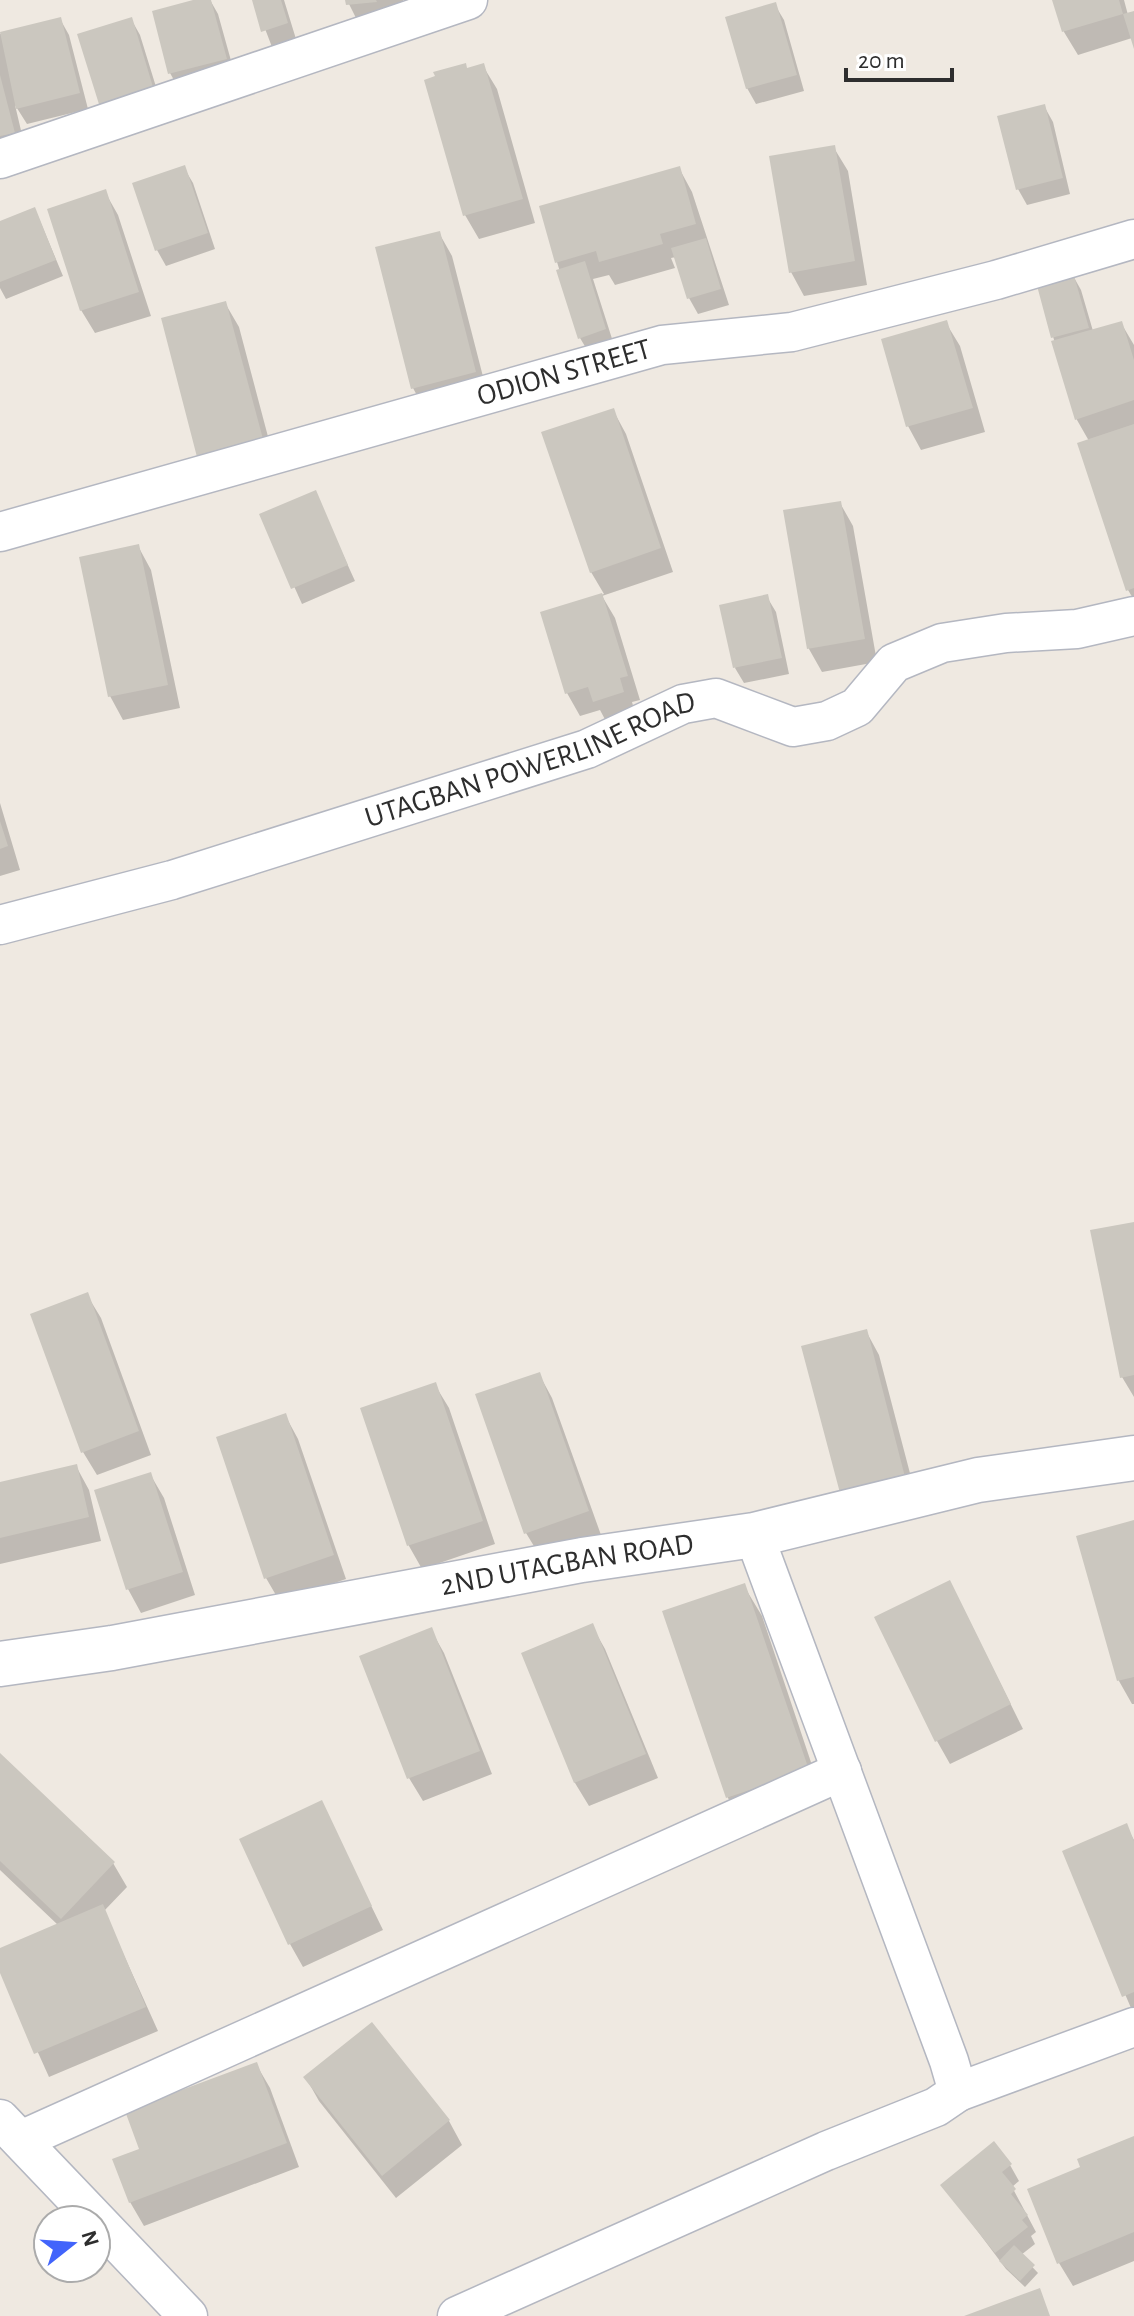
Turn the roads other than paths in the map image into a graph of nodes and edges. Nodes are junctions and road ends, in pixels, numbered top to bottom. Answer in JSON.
{"nodes":[{"id":1,"x":468,"y":0,"type":"edge"},
{"id":2,"x":0,"y":159,"type":"edge"},
{"id":3,"x":1134,"y":239,"type":"edge"},
{"id":4,"x":0,"y":532,"type":"edge"},
{"id":5,"x":1134,"y":616,"type":"edge"},
{"id":6,"x":0,"y":925,"type":"edge"},
{"id":7,"x":1134,"y":1458,"type":"edge"},
{"id":8,"x":754,"y":1535,"type":"junction"},
{"id":9,"x":4,"y":1658,"type":"edge"},
{"id":10,"x":842,"y":1771,"type":"junction"},
{"id":11,"x":1134,"y":2027,"type":"edge"},
{"id":12,"x":958,"y":2092,"type":"junction"},
{"id":13,"x":10,"y":2129,"type":"edge"},
{"id":14,"x":188,"y":2316,"type":"edge"},
{"id":15,"x":457,"y":2316,"type":"edge"}],
"edges":[{"from":1,"to":2,"type":"street"},
{"from":3,"to":4,"type":"street","name":"ODION STREET"},
{"from":5,"to":6,"type":"street","name":"UTAGBAN POWERLINE ROAD"},
{"from":7,"to":8,"type":"street","name":"2ND UTAGBAN ROAD"},
{"from":8,"to":9,"type":"street","name":"2ND UTAGBAN ROAD"},
{"from":8,"to":10,"type":"street"},
{"from":10,"to":12,"type":"street"},
{"from":10,"to":13,"type":"street"},
{"from":11,"to":12,"type":"street"},
{"from":12,"to":15,"type":"street"},
{"from":13,"to":14,"type":"street"}]}
